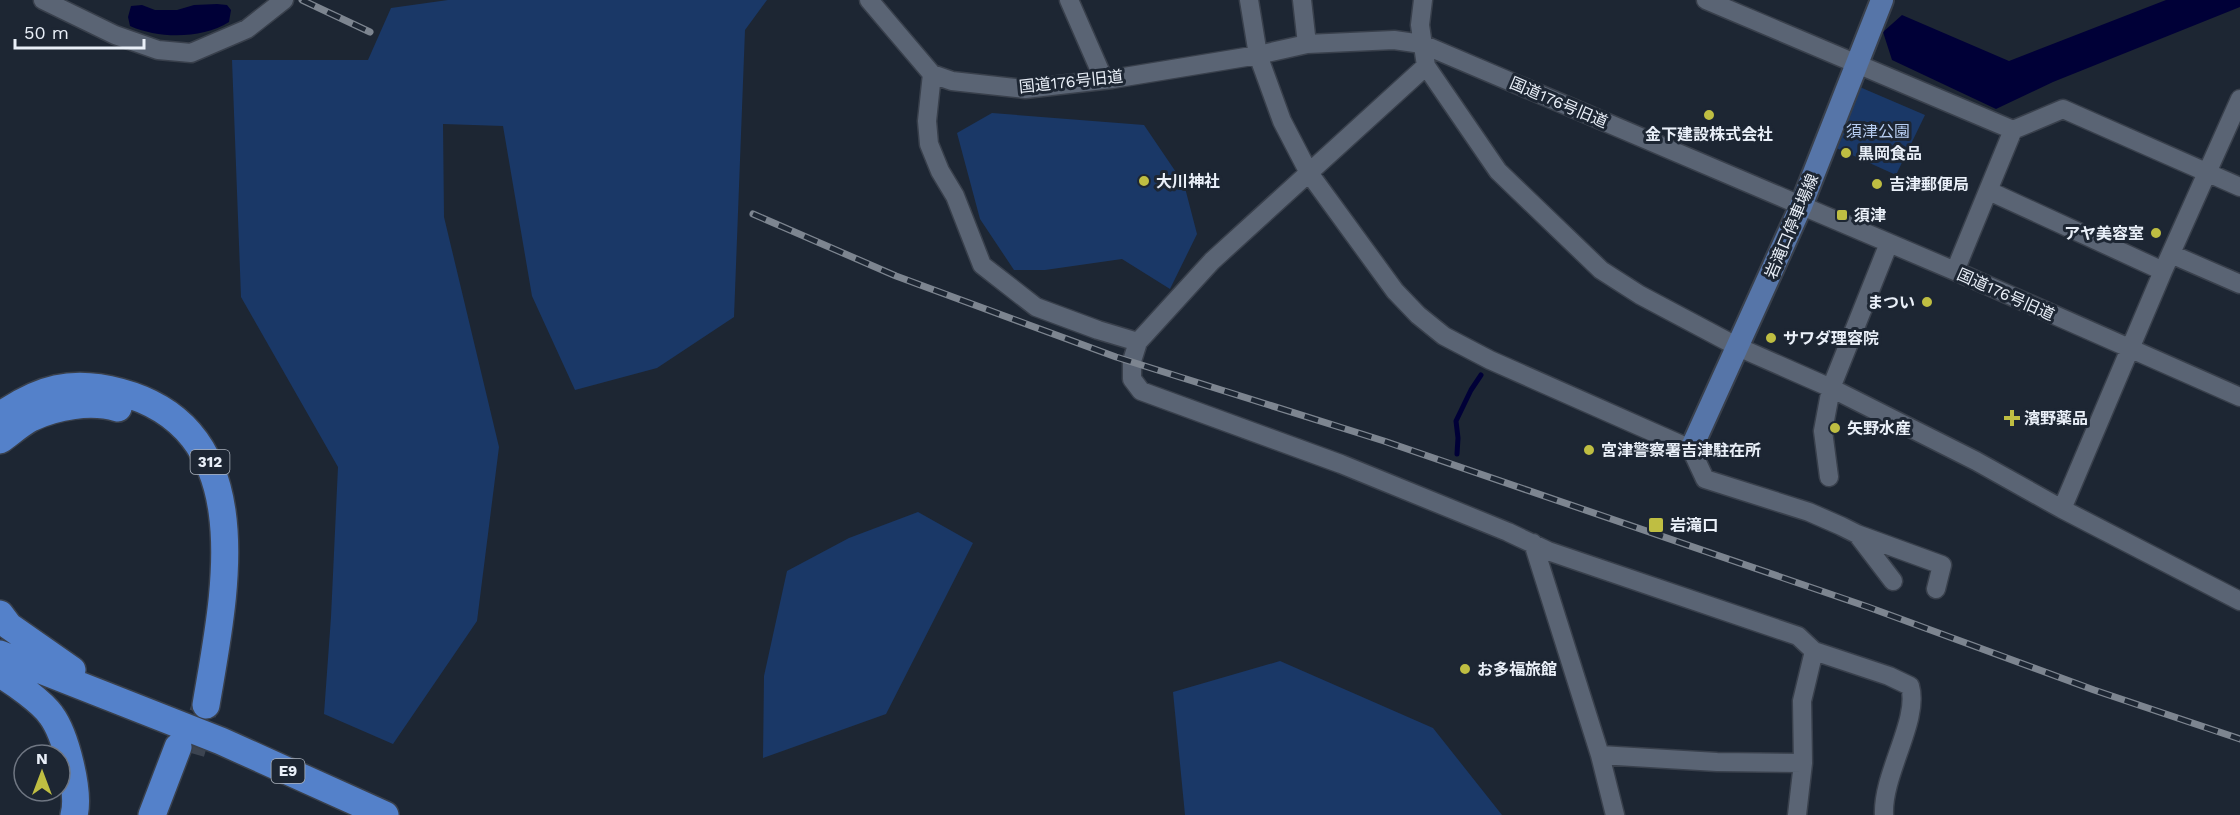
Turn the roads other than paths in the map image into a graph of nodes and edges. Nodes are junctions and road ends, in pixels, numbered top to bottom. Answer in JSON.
{"nodes":[{"id":1,"x":43,"y":0,"type":"edge"},
{"id":2,"x":284,"y":0,"type":"edge"},
{"id":3,"x":869,"y":0,"type":"edge"},
{"id":4,"x":1069,"y":0,"type":"edge"},
{"id":5,"x":1249,"y":0,"type":"edge"},
{"id":6,"x":1302,"y":0,"type":"edge"},
{"id":7,"x":1423,"y":0,"type":"edge"},
{"id":8,"x":1706,"y":0,"type":"edge"},
{"id":9,"x":1882,"y":0,"type":"edge"},
{"id":10,"x":1307,"y":44,"type":"junction"},
{"id":11,"x":1422,"y":44,"type":"junction"},
{"id":12,"x":1258,"y":55,"type":"junction"},
{"id":13,"x":1856,"y":65,"type":"junction"},
{"id":14,"x":1426,"y":66,"type":"junction"},
{"id":15,"x":932,"y":74,"type":"junction"},
{"id":16,"x":1104,"y":80,"type":"junction"},
{"id":17,"x":2240,"y":99,"type":"edge"},
{"id":18,"x":2013,"y":130,"type":"junction"},
{"id":19,"x":1309,"y":173,"type":"junction"},
{"id":20,"x":2207,"y":173,"type":"junction"},
{"id":21,"x":2240,"y":187,"type":"edge"},
{"id":22,"x":1989,"y":191,"type":"junction"},
{"id":23,"x":1801,"y":206,"type":"junction"},
{"id":24,"x":1889,"y":243,"type":"junction"},
{"id":25,"x":2171,"y":254,"type":"junction"},
{"id":26,"x":1955,"y":271,"type":"junction"},
{"id":27,"x":2163,"y":271,"type":"junction"},
{"id":28,"x":2240,"y":284,"type":"edge"},
{"id":29,"x":1138,"y":342,"type":"junction"},
{"id":30,"x":1738,"y":347,"type":"junction"},
{"id":31,"x":2130,"y":348,"type":"junction"},
{"id":32,"x":1831,"y":388,"type":"junction"},
{"id":33,"x":2240,"y":397,"type":"edge"},
{"id":34,"x":0,"y":416,"type":"edge"},
{"id":35,"x":0,"y":440,"type":"edge"},
{"id":36,"x":1691,"y":449,"type":"junction"},
{"id":37,"x":1829,"y":477,"type":"dead end"},
{"id":38,"x":2062,"y":509,"type":"junction"},
{"id":39,"x":1857,"y":534,"type":"junction"},
{"id":40,"x":1533,"y":543,"type":"junction"},
{"id":41,"x":1893,"y":581,"type":"dead end"},
{"id":42,"x":1936,"y":589,"type":"dead end"},
{"id":43,"x":2240,"y":601,"type":"edge"},
{"id":44,"x":0,"y":614,"type":"edge"},
{"id":45,"x":1814,"y":651,"type":"junction"},
{"id":46,"x":0,"y":654,"type":"edge"},
{"id":47,"x":0,"y":674,"type":"edge"},
{"id":48,"x":132,"y":706,"type":"junction"},
{"id":49,"x":187,"y":743,"type":"junction"},
{"id":50,"x":1600,"y":755,"type":"junction"},
{"id":51,"x":1803,"y":763,"type":"junction"},
{"id":52,"x":74,"y":815,"type":"edge"},
{"id":53,"x":152,"y":815,"type":"edge"},
{"id":54,"x":170,"y":815,"type":"edge"},
{"id":55,"x":385,"y":815,"type":"edge"},
{"id":56,"x":1615,"y":815,"type":"edge"},
{"id":57,"x":1797,"y":815,"type":"edge"},
{"id":58,"x":1884,"y":815,"type":"edge"}],
"edges":[{"from":1,"to":2,"type":"street"},
{"from":3,"to":15,"type":"street"},
{"from":4,"to":16,"type":"street"},
{"from":5,"to":12,"type":"street"},
{"from":6,"to":10,"type":"street"},
{"from":7,"to":11,"type":"street"},
{"from":8,"to":13,"type":"street"},
{"from":9,"to":13,"type":"main road","name":"岩滝口停車場線"},
{"from":10,"to":11,"type":"street","name":"国道176号旧道"},
{"from":10,"to":12,"type":"street","name":"国道176号旧道"},
{"from":11,"to":14,"type":"street"},
{"from":11,"to":23,"type":"street","name":"国道176号旧道"},
{"from":12,"to":16,"type":"street","name":"国道176号旧道"},
{"from":12,"to":19,"type":"street"},
{"from":13,"to":18,"type":"street"},
{"from":13,"to":23,"type":"main road","name":"岩滝口停車場線"},
{"from":14,"to":19,"type":"street"},
{"from":14,"to":30,"type":"street"},
{"from":15,"to":16,"type":"street","name":"国道176号旧道"},
{"from":15,"to":29,"type":"street"},
{"from":17,"to":20,"type":"street"},
{"from":18,"to":20,"type":"street"},
{"from":18,"to":22,"type":"street"},
{"from":19,"to":29,"type":"street"},
{"from":19,"to":36,"type":"street"},
{"from":20,"to":21,"type":"street"},
{"from":20,"to":25,"type":"street"},
{"from":22,"to":26,"type":"street"},
{"from":22,"to":27,"type":"street"},
{"from":23,"to":24,"type":"street","name":"国道176号旧道"},
{"from":23,"to":30,"type":"main road","name":"岩滝口停車場線"},
{"from":24,"to":26,"type":"street","name":"国道176号旧道"},
{"from":24,"to":32,"type":"street"},
{"from":25,"to":27,"type":"street"},
{"from":25,"to":28,"type":"street"},
{"from":26,"to":31,"type":"street","name":"国道176号旧道"},
{"from":27,"to":31,"type":"street"},
{"from":29,"to":40,"type":"street"},
{"from":30,"to":32,"type":"street"},
{"from":30,"to":36,"type":"main road","name":"岩滝口停車場線"},
{"from":31,"to":33,"type":"street","name":"国道176号旧道"},
{"from":31,"to":38,"type":"street"},
{"from":32,"to":37,"type":"street"},
{"from":32,"to":38,"type":"street"},
{"from":34,"to":35,"type":"highway","number":"312"},
{"from":36,"to":39,"type":"street"},
{"from":38,"to":43,"type":"street"},
{"from":39,"to":41,"type":"street"},
{"from":39,"to":42,"type":"street"},
{"from":40,"to":45,"type":"street"},
{"from":40,"to":50,"type":"street"},
{"from":44,"to":48,"type":"highway"},
{"from":45,"to":51,"type":"street"},
{"from":45,"to":58,"type":"street"},
{"from":46,"to":48,"type":"highway","number":"E9"},
{"from":47,"to":52,"type":"highway"},
{"from":48,"to":49,"type":"highway","number":"E9"},
{"from":49,"to":53,"type":"highway"},
{"from":49,"to":54,"type":"highway"},
{"from":49,"to":55,"type":"highway","number":"E9"},
{"from":50,"to":51,"type":"street"},
{"from":50,"to":56,"type":"street"},
{"from":51,"to":57,"type":"street"}]}
